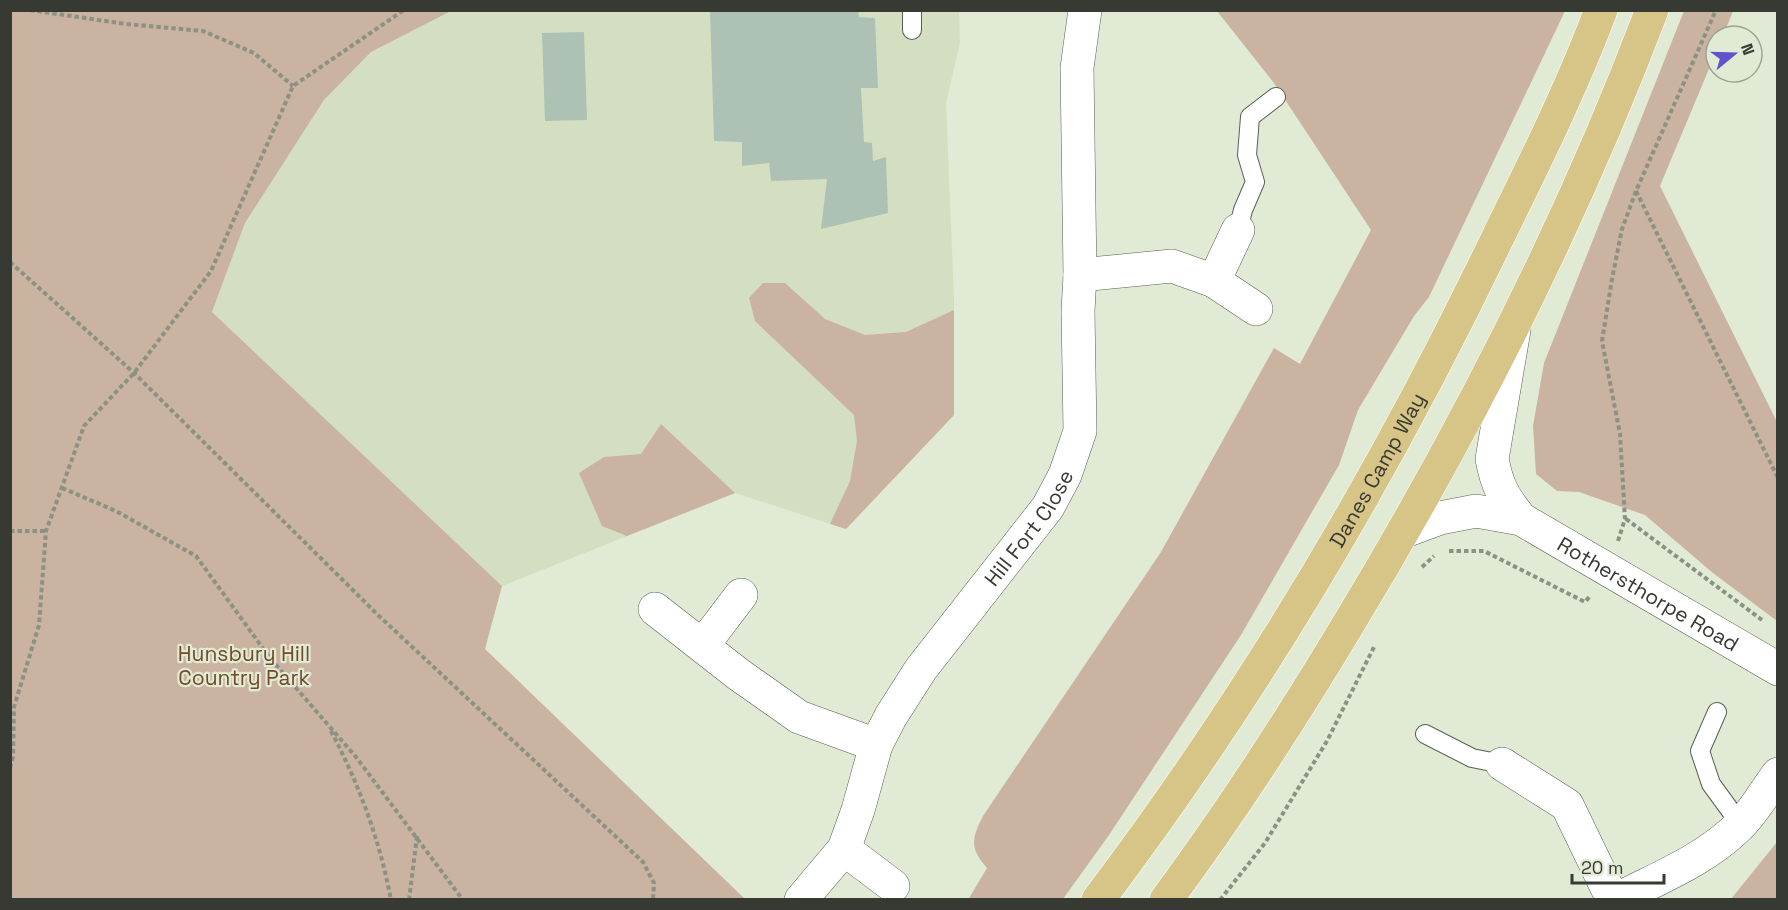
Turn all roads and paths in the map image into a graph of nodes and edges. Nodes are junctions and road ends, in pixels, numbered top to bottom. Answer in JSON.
{"nodes":[{"id":1,"x":30,"y":10,"type":"edge"},
{"id":2,"x":404,"y":10,"type":"edge"},
{"id":3,"x":912,"y":10,"type":"edge"},
{"id":4,"x":1085,"y":10,"type":"edge"},
{"id":5,"x":1601,"y":10,"type":"edge"},
{"id":6,"x":1652,"y":10,"type":"edge"},
{"id":7,"x":1716,"y":10,"type":"edge"},
{"id":8,"x":912,"y":30,"type":"dead end"},
{"id":9,"x":293,"y":86,"type":"junction"},
{"id":10,"x":1276,"y":97,"type":"dead end"},
{"id":11,"x":1636,"y":190,"type":"junction"},
{"id":12,"x":1238,"y":230,"type":"joint"},
{"id":13,"x":10,"y":262,"type":"edge"},
{"id":14,"x":1080,"y":275,"type":"junction"},
{"id":15,"x":1214,"y":281,"type":"junction"},
{"id":16,"x":1256,"y":309,"type":"dead end"},
{"id":17,"x":1515,"y":326,"type":"junction"},
{"id":18,"x":134,"y":373,"type":"junction"},
{"id":19,"x":1778,"y":478,"type":"edge"},
{"id":20,"x":62,"y":488,"type":"junction"},
{"id":21,"x":1521,"y":519,"type":"junction"},
{"id":22,"x":1625,"y":519,"type":"junction"},
{"id":23,"x":10,"y":531,"type":"edge"},
{"id":24,"x":46,"y":531,"type":"junction"},
{"id":25,"x":1405,"y":531,"type":"junction"},
{"id":26,"x":1418,"y":569,"type":"dead end"},
{"id":27,"x":1609,"y":570,"type":"junction"},
{"id":28,"x":741,"y":595,"type":"dead end"},
{"id":29,"x":655,"y":609,"type":"dead end"},
{"id":30,"x":1765,"y":622,"type":"dead end"},
{"id":31,"x":1379,"y":638,"type":"dead end"},
{"id":32,"x":702,"y":645,"type":"junction"},
{"id":33,"x":1778,"y":669,"type":"edge"},
{"id":34,"x":14,"y":707,"type":"junction"},
{"id":35,"x":1717,"y":712,"type":"dead end"},
{"id":36,"x":10,"y":713,"type":"edge"},
{"id":37,"x":327,"y":725,"type":"junction"},
{"id":38,"x":1425,"y":734,"type":"dead end"},
{"id":39,"x":876,"y":745,"type":"junction"},
{"id":40,"x":1502,"y":764,"type":"joint"},
{"id":41,"x":10,"y":768,"type":"edge"},
{"id":42,"x":1778,"y":774,"type":"edge"},
{"id":43,"x":1740,"y":825,"type":"junction"},
{"id":44,"x":417,"y":836,"type":"junction"},
{"id":45,"x":844,"y":849,"type":"junction"},
{"id":46,"x":893,"y":886,"type":"dead end"},
{"id":47,"x":391,"y":900,"type":"edge"},
{"id":48,"x":410,"y":900,"type":"edge"},
{"id":49,"x":463,"y":900,"type":"edge"},
{"id":50,"x":653,"y":900,"type":"edge"},
{"id":51,"x":801,"y":900,"type":"edge"},
{"id":52,"x":1098,"y":900,"type":"edge"},
{"id":53,"x":1166,"y":900,"type":"edge"},
{"id":54,"x":1220,"y":900,"type":"edge"},
{"id":55,"x":1615,"y":900,"type":"edge"}],
"edges":[{"from":1,"to":9,"type":"path"},
{"from":2,"to":9,"type":"path"},
{"from":3,"to":8,"type":"lane"},
{"from":4,"to":14,"type":"street","name":"Hill Fort Close"},
{"from":5,"to":52,"type":"highway","name":"Danes Camp Way"},
{"from":6,"to":17,"type":"highway"},
{"from":7,"to":11,"type":"path"},
{"from":9,"to":18,"type":"path"},
{"from":10,"to":12,"type":"lane"},
{"from":11,"to":19,"type":"path"},
{"from":11,"to":22,"type":"path"},
{"from":12,"to":15,"type":"street"},
{"from":13,"to":18,"type":"path"},
{"from":14,"to":15,"type":"street"},
{"from":14,"to":39,"type":"street","name":"Hill Fort Close"},
{"from":15,"to":16,"type":"street"},
{"from":17,"to":21,"type":"street","name":"Rothersthorpe Road"},
{"from":17,"to":25,"type":"highway"},
{"from":18,"to":20,"type":"path"},
{"from":18,"to":50,"type":"path"},
{"from":20,"to":24,"type":"path"},
{"from":20,"to":37,"type":"path"},
{"from":21,"to":25,"type":"street","name":"Rothersthorpe Road"},
{"from":21,"to":27,"type":"street","name":"Rothersthorpe Road"},
{"from":22,"to":27,"type":"path"},
{"from":22,"to":30,"type":"path"},
{"from":23,"to":24,"type":"path"},
{"from":24,"to":34,"type":"path"},
{"from":25,"to":53,"type":"highway"},
{"from":26,"to":27,"type":"path"},
{"from":27,"to":33,"type":"street","name":"Rothersthorpe Road"},
{"from":28,"to":32,"type":"street"},
{"from":29,"to":32,"type":"street"},
{"from":31,"to":54,"type":"path"},
{"from":32,"to":39,"type":"street"},
{"from":34,"to":36,"type":"path"},
{"from":34,"to":41,"type":"path"},
{"from":35,"to":43,"type":"lane"},
{"from":37,"to":44,"type":"path"},
{"from":37,"to":47,"type":"path"},
{"from":38,"to":40,"type":"lane"},
{"from":39,"to":45,"type":"street","name":"Hill Fort Close"},
{"from":40,"to":55,"type":"street"},
{"from":42,"to":43,"type":"street"},
{"from":43,"to":55,"type":"street"},
{"from":44,"to":48,"type":"path"},
{"from":44,"to":49,"type":"path"},
{"from":45,"to":46,"type":"street"},
{"from":45,"to":51,"type":"street","name":"Hill Fort Close"}]}
